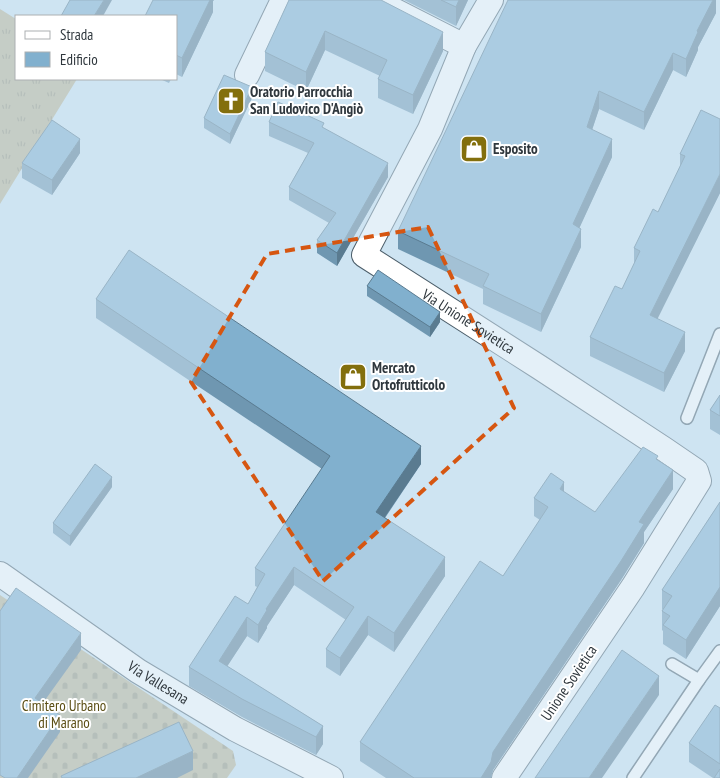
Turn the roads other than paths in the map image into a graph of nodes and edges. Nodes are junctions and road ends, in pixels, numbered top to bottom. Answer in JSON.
{"nodes":[{"id":1,"x":283,"y":0,"type":"edge"},
{"id":2,"x":374,"y":0,"type":"edge"},
{"id":3,"x":491,"y":0,"type":"edge"},
{"id":4,"x":464,"y":46,"type":"junction"},
{"id":5,"x":247,"y":75,"type":"dead end"},
{"id":6,"x":720,"y":334,"type":"edge"},
{"id":7,"x":687,"y":418,"type":"dead end"},
{"id":8,"x":0,"y":574,"type":"edge"},
{"id":9,"x":633,"y":587,"type":"joint"},
{"id":10,"x":720,"y":651,"type":"edge"},
{"id":11,"x":672,"y":664,"type":"dead end"},
{"id":12,"x":699,"y":680,"type":"junction"},
{"id":13,"x":328,"y":777,"type":"edge"},
{"id":14,"x":504,"y":778,"type":"edge"},
{"id":15,"x":633,"y":778,"type":"edge"}],
"edges":[{"from":1,"to":5,"type":"street"},
{"from":2,"to":4,"type":"street"},
{"from":3,"to":4,"type":"street","name":"Via Unione Sovietica"},
{"from":4,"to":9,"type":"street","name":"Via Unione Sovietica"},
{"from":6,"to":7,"type":"lane"},
{"from":8,"to":13,"type":"street","name":"Via Vallesana"},
{"from":9,"to":14,"type":"street","name":"Unione Sovietica"},
{"from":10,"to":12,"type":"lane"},
{"from":11,"to":12,"type":"lane"},
{"from":12,"to":15,"type":"lane"}]}
